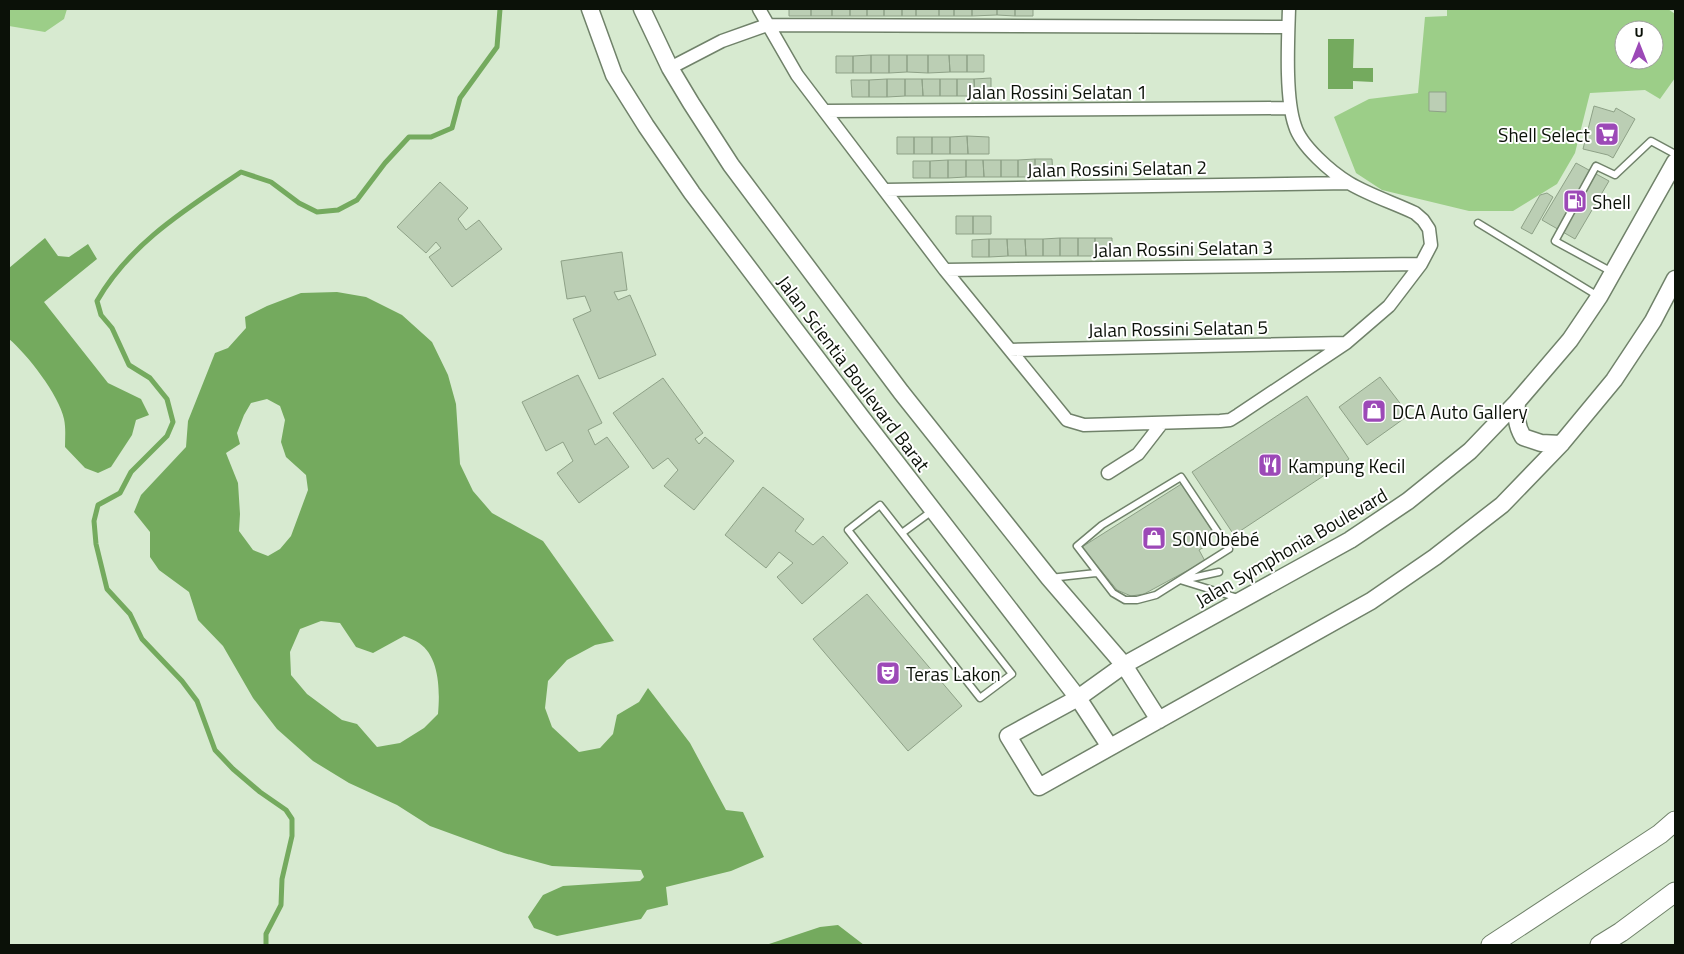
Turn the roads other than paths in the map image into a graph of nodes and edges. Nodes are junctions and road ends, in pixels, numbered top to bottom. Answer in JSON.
{"nodes":[{"id":1,"x":642,"y":9,"type":"edge"},
{"id":2,"x":759,"y":9,"type":"edge"},
{"id":3,"x":1289,"y":9,"type":"edge"},
{"id":4,"x":594,"y":10,"type":"edge"},
{"id":5,"x":767,"y":25,"type":"junction"},
{"id":6,"x":1288,"y":27,"type":"junction"},
{"id":7,"x":670,"y":68,"type":"junction"},
{"id":8,"x":1290,"y":108,"type":"junction"},
{"id":9,"x":825,"y":111,"type":"junction"},
{"id":10,"x":1675,"y":154,"type":"edge"},
{"id":11,"x":1675,"y":162,"type":"edge"},
{"id":12,"x":1349,"y":183,"type":"junction"},
{"id":13,"x":885,"y":190,"type":"junction"},
{"id":14,"x":1478,"y":223,"type":"dead end"},
{"id":15,"x":1421,"y":264,"type":"junction"},
{"id":16,"x":945,"y":270,"type":"junction"},
{"id":17,"x":1613,"y":273,"type":"junction"},
{"id":18,"x":1675,"y":279,"type":"edge"},
{"id":19,"x":1599,"y":297,"type":"junction"},
{"id":20,"x":1346,"y":343,"type":"junction"},
{"id":21,"x":1010,"y":350,"type":"junction"},
{"id":22,"x":1517,"y":402,"type":"junction"},
{"id":23,"x":1162,"y":423,"type":"junction"},
{"id":24,"x":1561,"y":444,"type":"junction"},
{"id":25,"x":1108,"y":473,"type":"dead end"},
{"id":26,"x":933,"y":510,"type":"junction"},
{"id":27,"x":902,"y":534,"type":"junction"},
{"id":28,"x":1219,"y":572,"type":"dead end"},
{"id":29,"x":1096,"y":573,"type":"junction"},
{"id":30,"x":1049,"y":578,"type":"junction"},
{"id":31,"x":1180,"y":580,"type":"junction"},
{"id":32,"x":1243,"y":599,"type":"junction"},
{"id":33,"x":1124,"y":665,"type":"junction"},
{"id":34,"x":1078,"y":698,"type":"junction"},
{"id":35,"x":1158,"y":720,"type":"junction"},
{"id":36,"x":1110,"y":747,"type":"junction"},
{"id":37,"x":1675,"y":821,"type":"edge"},
{"id":38,"x":1675,"y":892,"type":"edge"},
{"id":39,"x":1491,"y":945,"type":"edge"},
{"id":40,"x":1600,"y":945,"type":"edge"}],
"edges":[{"from":1,"to":7,"type":"street","name":"Jalan Scientia Boulevard Barat"},
{"from":2,"to":5,"type":"street"},
{"from":3,"to":6,"type":"street"},
{"from":4,"to":26,"type":"street","name":"Jalan Scientia Boulevard Barat"},
{"from":5,"to":6,"type":"street"},
{"from":5,"to":7,"type":"street"},
{"from":5,"to":9,"type":"street"},
{"from":6,"to":8,"type":"street"},
{"from":7,"to":30,"type":"street","name":"Jalan Scientia Boulevard Barat"},
{"from":8,"to":9,"type":"street","name":"Jalan Rossini Selatan 1"},
{"from":8,"to":12,"type":"street"},
{"from":9,"to":13,"type":"street"},
{"from":10,"to":17,"type":"lane"},
{"from":11,"to":17,"type":"street","name":"Jalan Symphonia Boulevard"},
{"from":12,"to":13,"type":"street","name":"Jalan Rossini Selatan 2"},
{"from":12,"to":15,"type":"street"},
{"from":13,"to":16,"type":"street"},
{"from":14,"to":19,"type":"lane"},
{"from":15,"to":16,"type":"street","name":"Jalan Rossini Selatan 3"},
{"from":15,"to":20,"type":"street"},
{"from":16,"to":21,"type":"street"},
{"from":17,"to":19,"type":"street","name":"Jalan Symphonia Boulevard"},
{"from":18,"to":24,"type":"street"},
{"from":19,"to":22,"type":"street","name":"Jalan Symphonia Boulevard"},
{"from":20,"to":21,"type":"street","name":"Jalan Rossini Selatan 5"},
{"from":20,"to":23,"type":"street"},
{"from":21,"to":23,"type":"street"},
{"from":22,"to":24,"type":"street"},
{"from":22,"to":32,"type":"street","name":"Jalan Symphonia Boulevard"},
{"from":23,"to":25,"type":"street"},
{"from":24,"to":35,"type":"street"},
{"from":26,"to":27,"type":"lane"},
{"from":26,"to":34,"type":"street","name":"Jalan Scientia Boulevard Barat"},
{"from":27,"to":27,"type":"lane"},
{"from":28,"to":31,"type":"lane"},
{"from":29,"to":30,"type":"lane"},
{"from":29,"to":31,"type":"lane"},
{"from":29,"to":31,"type":"lane"},
{"from":30,"to":33,"type":"street","name":"Jalan Scientia Boulevard Barat"},
{"from":31,"to":32,"type":"lane"},
{"from":32,"to":33,"type":"street","name":"Jalan Symphonia Boulevard"},
{"from":33,"to":34,"type":"street","name":"Jalan Symphonia Boulevard"},
{"from":33,"to":35,"type":"street","name":"Jalan Scientia Boulevard Barat"},
{"from":34,"to":36,"type":"street","name":"Jalan Scientia Boulevard Barat"},
{"from":34,"to":36,"type":"street","name":"Jalan Symphonia Boulevard"},
{"from":35,"to":36,"type":"street"},
{"from":37,"to":39,"type":"main road"},
{"from":38,"to":40,"type":"main road"}]}
